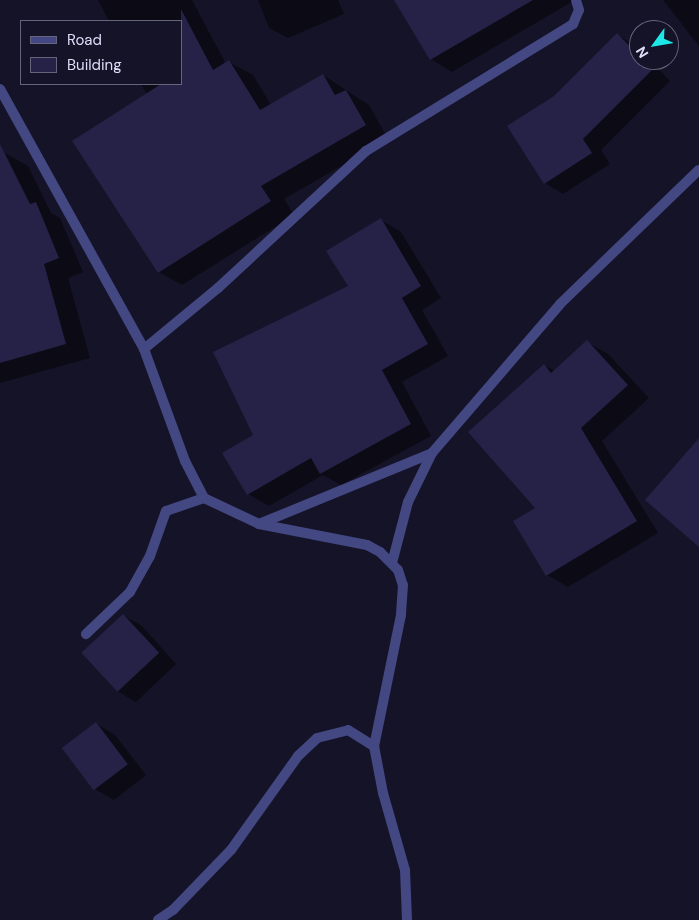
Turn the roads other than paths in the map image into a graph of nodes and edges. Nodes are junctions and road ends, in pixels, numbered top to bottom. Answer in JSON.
{"nodes":[{"id":1,"x":576,"y":0,"type":"edge"},
{"id":2,"x":0,"y":89,"type":"edge"},
{"id":3,"x":699,"y":170,"type":"edge"},
{"id":4,"x":144,"y":348,"type":"junction"},
{"id":5,"x":432,"y":453,"type":"junction"},
{"id":6,"x":204,"y":498,"type":"junction"},
{"id":7,"x":259,"y":524,"type":"junction"},
{"id":8,"x":392,"y":563,"type":"junction"},
{"id":9,"x":86,"y":634,"type":"dead end"},
{"id":10,"x":374,"y":746,"type":"junction"},
{"id":11,"x":158,"y":920,"type":"edge"},
{"id":12,"x":407,"y":920,"type":"edge"}],
"edges":[{"from":1,"to":4,"type":"street"},
{"from":2,"to":4,"type":"street"},
{"from":3,"to":5,"type":"street"},
{"from":4,"to":6,"type":"street"},
{"from":5,"to":7,"type":"street"},
{"from":5,"to":8,"type":"street"},
{"from":6,"to":7,"type":"street"},
{"from":6,"to":9,"type":"street"},
{"from":7,"to":8,"type":"street"},
{"from":8,"to":10,"type":"street"},
{"from":10,"to":11,"type":"street"},
{"from":10,"to":12,"type":"street"}]}
